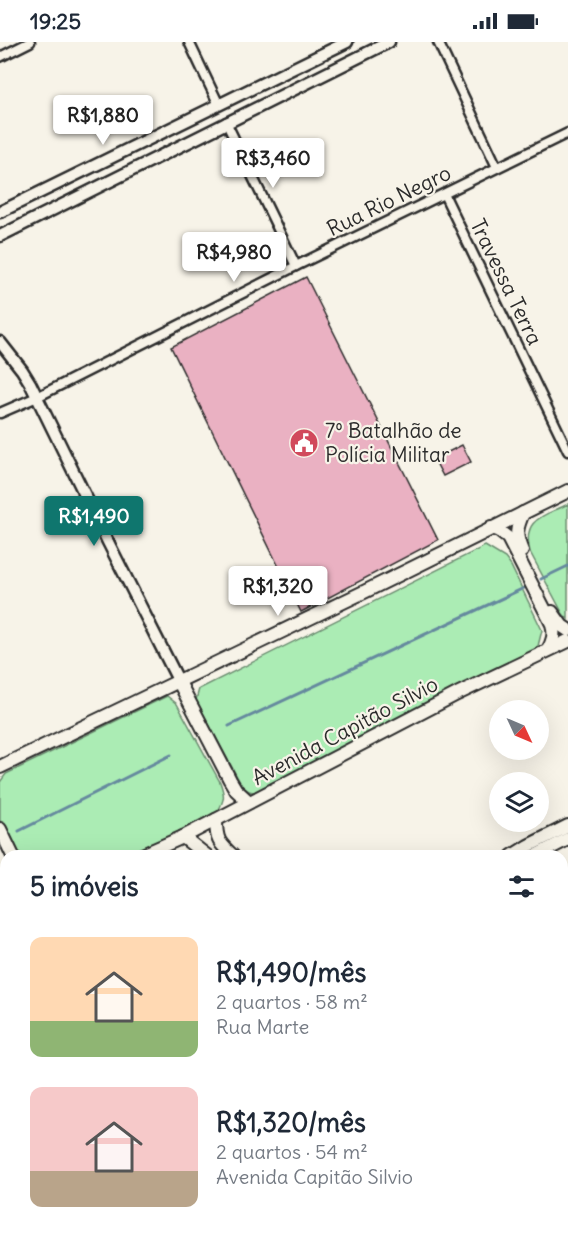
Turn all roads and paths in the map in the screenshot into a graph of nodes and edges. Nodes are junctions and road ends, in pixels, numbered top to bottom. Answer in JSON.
{"nodes":[{"id":1,"x":30,"y":42,"type":"edge"},
{"id":2,"x":189,"y":42,"type":"edge"},
{"id":3,"x":347,"y":42,"type":"edge"},
{"id":4,"x":389,"y":42,"type":"edge"},
{"id":5,"x":438,"y":42,"type":"edge"},
{"id":6,"x":0,"y":57,"type":"edge"},
{"id":7,"x":219,"y":105,"type":"junction"},
{"id":8,"x":226,"y":122,"type":"junction"},
{"id":9,"x":568,"y":133,"type":"edge"},
{"id":10,"x":497,"y":167,"type":"junction"},
{"id":11,"x":444,"y":194,"type":"junction"},
{"id":12,"x":0,"y":212,"type":"edge"},
{"id":13,"x":0,"y":236,"type":"edge"},
{"id":14,"x":296,"y":266,"type":"junction"},
{"id":15,"x":0,"y":342,"type":"edge"},
{"id":16,"x":37,"y":397,"type":"junction"},
{"id":17,"x":0,"y":413,"type":"edge"},
{"id":18,"x":568,"y":451,"type":"edge"},
{"id":19,"x":568,"y":491,"type":"edge"},
{"id":20,"x":524,"y":513,"type":"junction"},
{"id":21,"x":491,"y":528,"type":"junction"},
{"id":22,"x":568,"y":630,"type":"edge"},
{"id":23,"x":568,"y":640,"type":"edge"},
{"id":24,"x":548,"y":650,"type":"junction"},
{"id":25,"x":179,"y":682,"type":"junction"},
{"id":26,"x":0,"y":768,"type":"edge"},
{"id":27,"x":249,"y":802,"type":"junction"},
{"id":28,"x":216,"y":820,"type":"junction"},
{"id":29,"x":568,"y":826,"type":"edge"},
{"id":30,"x":0,"y":829,"type":"edge"},
{"id":31,"x":183,"y":837,"type":"junction"},
{"id":32,"x":568,"y":839,"type":"edge"},
{"id":33,"x":10,"y":850,"type":"edge"},
{"id":34,"x":154,"y":850,"type":"edge"},
{"id":35,"x":199,"y":850,"type":"edge"},
{"id":36,"x":227,"y":850,"type":"edge"},
{"id":37,"x":522,"y":850,"type":"edge"},
{"id":38,"x":547,"y":850,"type":"edge"}],
"edges":[{"from":1,"to":6,"type":"street"},
{"from":2,"to":7,"type":"street"},
{"from":3,"to":7,"type":"street"},
{"from":4,"to":8,"type":"street"},
{"from":5,"to":10,"type":"street"},
{"from":7,"to":12,"type":"street"},
{"from":8,"to":13,"type":"street"},
{"from":8,"to":14,"type":"street"},
{"from":9,"to":10,"type":"street","name":"Rua Rio Negro"},
{"from":10,"to":11,"type":"street","name":"Rua Rio Negro"},
{"from":11,"to":14,"type":"street","name":"Rua Rio Negro"},
{"from":11,"to":18,"type":"street","name":"Travessa Terra"},
{"from":14,"to":16,"type":"street","name":"Rua Rio Negro"},
{"from":15,"to":16,"type":"street"},
{"from":16,"to":17,"type":"street","name":"Rua Rio Negro"},
{"from":16,"to":25,"type":"street"},
{"from":19,"to":20,"type":"main road"},
{"from":20,"to":21,"type":"main road"},
{"from":20,"to":22,"type":"main road"},
{"from":21,"to":24,"type":"main road"},
{"from":21,"to":25,"type":"main road"},
{"from":23,"to":24,"type":"main road","name":"Avenida Capitão Silvio"},
{"from":24,"to":27,"type":"main road","name":"Avenida Capitão Silvio"},
{"from":25,"to":26,"type":"main road"},
{"from":25,"to":27,"type":"main road"},
{"from":27,"to":28,"type":"main road","name":"Avenida Capitão Silvio"},
{"from":28,"to":31,"type":"main road","name":"Avenida Capitão Silvio"},
{"from":28,"to":36,"type":"main road"},
{"from":29,"to":37,"type":"main road"},
{"from":30,"to":33,"type":"main road"},
{"from":31,"to":34,"type":"main road","name":"Avenida Capitão Silvio"},
{"from":31,"to":35,"type":"main road"},
{"from":32,"to":38,"type":"main road"}]}
